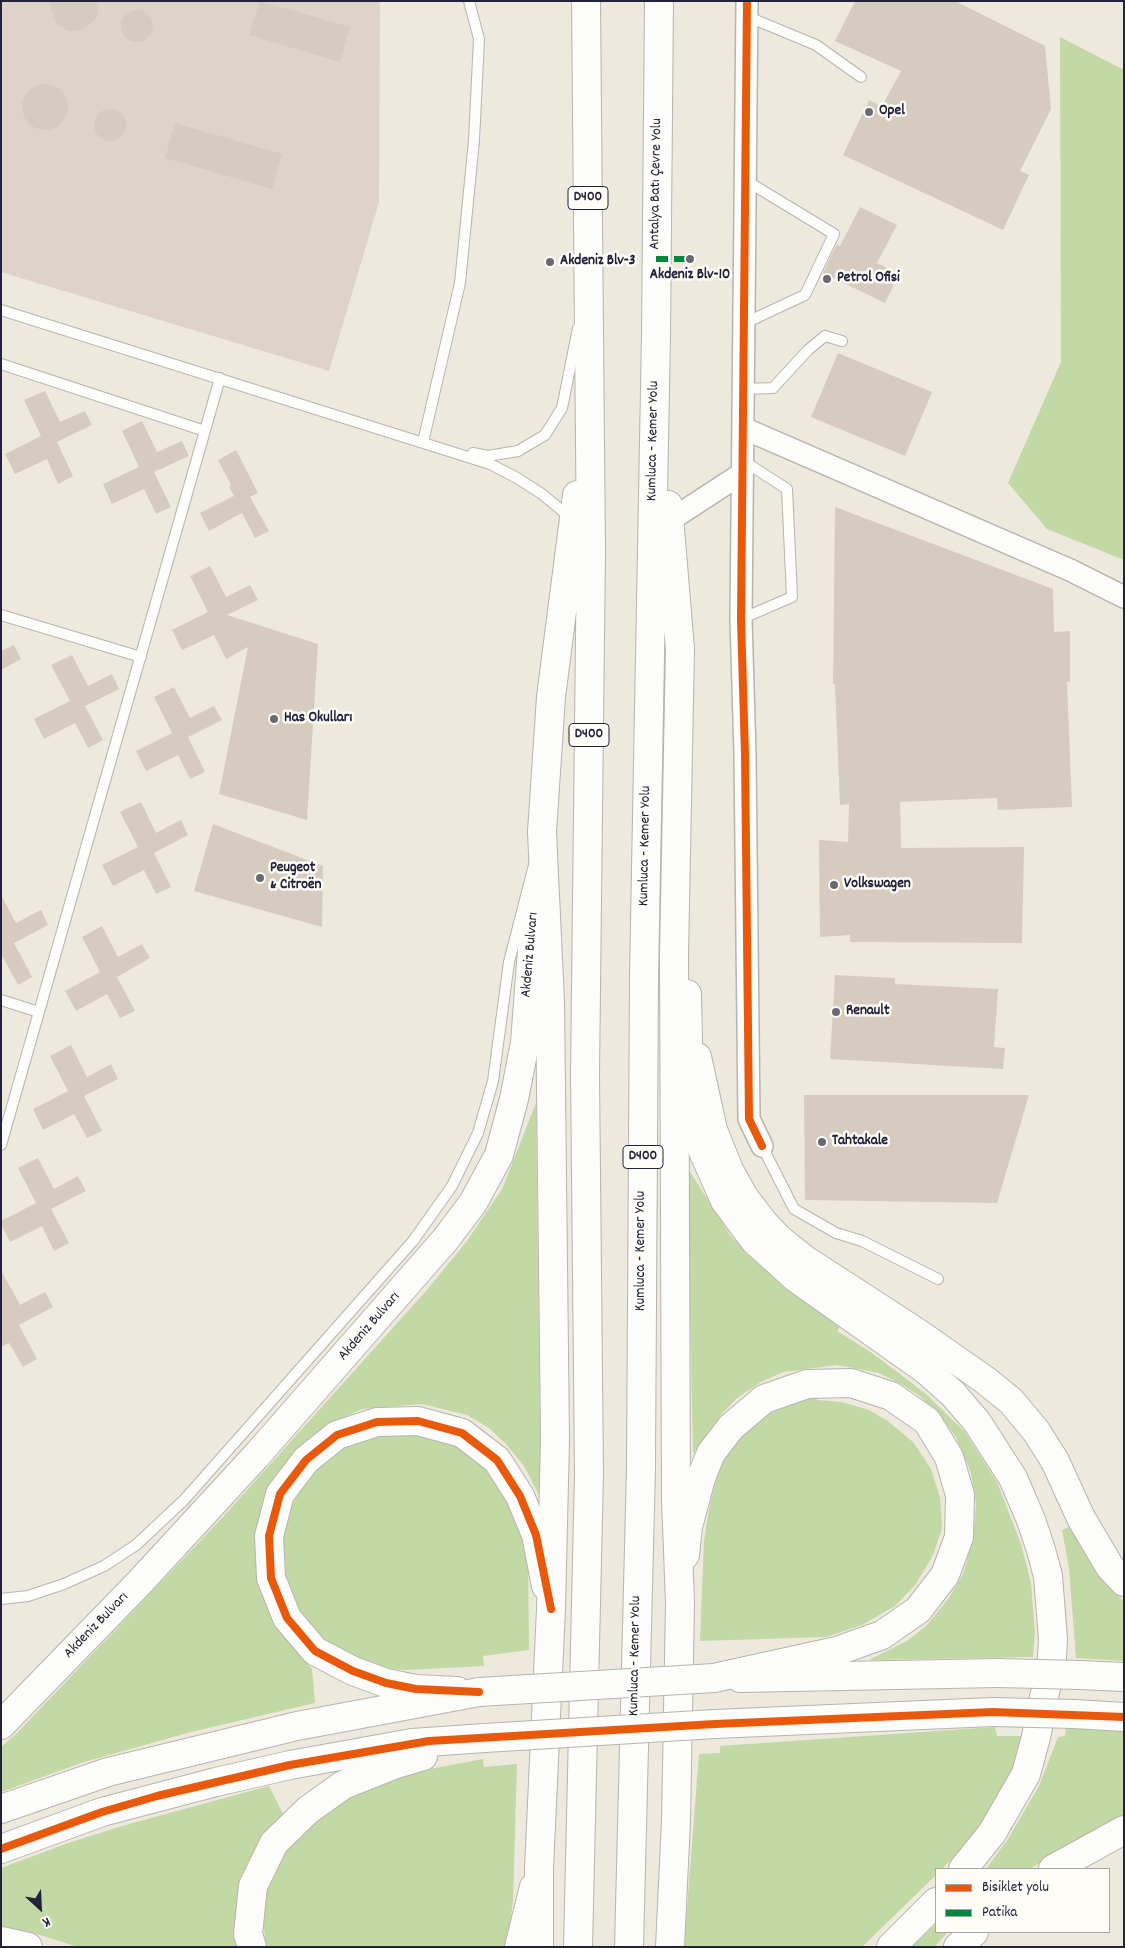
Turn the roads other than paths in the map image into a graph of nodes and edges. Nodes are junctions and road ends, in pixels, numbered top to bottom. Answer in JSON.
{"nodes":[{"id":1,"x":469,"y":1,"type":"edge"},
{"id":2,"x":586,"y":1,"type":"edge"},
{"id":3,"x":659,"y":1,"type":"edge"},
{"id":4,"x":747,"y":9,"type":"edge"},
{"id":5,"x":861,"y":77,"type":"dead end"},
{"id":6,"x":745,"y":180,"type":"junction"},
{"id":7,"x":588,"y":268,"type":"junction"},
{"id":8,"x":1,"y":310,"type":"edge"},
{"id":9,"x":743,"y":324,"type":"junction"},
{"id":10,"x":842,"y":341,"type":"dead end"},
{"id":11,"x":1,"y":364,"type":"edge"},
{"id":12,"x":655,"y":367,"type":"junction"},
{"id":13,"x":220,"y":378,"type":"junction"},
{"id":14,"x":744,"y":389,"type":"junction"},
{"id":15,"x":589,"y":394,"type":"junction"},
{"id":16,"x":742,"y":428,"type":"junction"},
{"id":17,"x":205,"y":431,"type":"junction"},
{"id":18,"x":423,"y":442,"type":"junction"},
{"id":19,"x":447,"y":450,"type":"junction"},
{"id":20,"x":742,"y":467,"type":"junction"},
{"id":21,"x":573,"y":521,"type":"junction"},
{"id":22,"x":669,"y":521,"type":"junction"},
{"id":23,"x":591,"y":546,"type":"junction"},
{"id":24,"x":1124,"y":597,"type":"edge"},
{"id":25,"x":1,"y":615,"type":"edge"},
{"id":26,"x":741,"y":619,"type":"junction"},
{"id":27,"x":680,"y":649,"type":"junction"},
{"id":28,"x":141,"y":657,"type":"junction"},
{"id":29,"x":542,"y":832,"type":"junction"},
{"id":30,"x":1,"y":1000,"type":"edge"},
{"id":31,"x":39,"y":1012,"type":"junction"},
{"id":32,"x":688,"y":1012,"type":"junction"},
{"id":33,"x":2,"y":1140,"type":"edge"},
{"id":34,"x":762,"y":1146,"type":"joint"},
{"id":35,"x":938,"y":1279,"type":"dead end"},
{"id":36,"x":1124,"y":1582,"type":"edge"},
{"id":37,"x":1,"y":1599,"type":"edge"},
{"id":38,"x":680,"y":1603,"type":"junction"},
{"id":39,"x":551,"y":1609,"type":"junction"},
{"id":40,"x":1124,"y":1677,"type":"edge"},
{"id":41,"x":714,"y":1678,"type":"junction"},
{"id":42,"x":478,"y":1692,"type":"junction"},
{"id":43,"x":1124,"y":1717,"type":"edge"},
{"id":44,"x":1,"y":1725,"type":"edge"},
{"id":45,"x":485,"y":1738,"type":"junction"},
{"id":46,"x":1,"y":1809,"type":"edge"},
{"id":47,"x":1124,"y":1830,"type":"edge"},
{"id":48,"x":1,"y":1849,"type":"edge"},
{"id":49,"x":539,"y":1868,"type":"junction"},
{"id":50,"x":964,"y":1868,"type":"edge"},
{"id":51,"x":1055,"y":1868,"type":"edge"},
{"id":52,"x":935,"y":1903,"type":"edge"},
{"id":53,"x":973,"y":1933,"type":"edge"},
{"id":54,"x":1,"y":1941,"type":"edge"},
{"id":55,"x":28,"y":1947,"type":"edge"},
{"id":56,"x":252,"y":1947,"type":"edge"},
{"id":57,"x":519,"y":1947,"type":"edge"},
{"id":58,"x":539,"y":1947,"type":"edge"},
{"id":59,"x":578,"y":1947,"type":"edge"},
{"id":60,"x":629,"y":1947,"type":"edge"},
{"id":61,"x":670,"y":1947,"type":"edge"},
{"id":62,"x":891,"y":1947,"type":"edge"},
{"id":63,"x":958,"y":1947,"type":"edge"}],
"edges":[{"from":1,"to":18,"type":"lane"},
{"from":2,"to":7,"type":"main road","number":"D400"},
{"from":3,"to":12,"type":"main road","name":"Antalya Batı Çevre Yolu","number":"D400"},
{"from":4,"to":5,"type":"lane"},
{"from":4,"to":6,"type":"street"},
{"from":6,"to":9,"type":"street"},
{"from":6,"to":9,"type":"lane"},
{"from":7,"to":15,"type":"main road","number":"D400"},
{"from":7,"to":19,"type":"lane"},
{"from":8,"to":13,"type":"lane"},
{"from":9,"to":14,"type":"street"},
{"from":10,"to":14,"type":"lane"},
{"from":11,"to":17,"type":"lane"},
{"from":12,"to":22,"type":"main road","name":"Kumluca - Kemer Yolu","number":"D400"},
{"from":12,"to":60,"type":"main road","name":"Kumluca - Kemer Yolu","number":"D400"},
{"from":13,"to":17,"type":"lane"},
{"from":13,"to":18,"type":"lane"},
{"from":14,"to":16,"type":"street"},
{"from":15,"to":21,"type":"main road","number":"D400"},
{"from":15,"to":23,"type":"main road","number":"D400"},
{"from":16,"to":20,"type":"street"},
{"from":16,"to":24,"type":"street"},
{"from":17,"to":28,"type":"lane"},
{"from":18,"to":19,"type":"lane"},
{"from":19,"to":21,"type":"lane"},
{"from":20,"to":22,"type":"street"},
{"from":20,"to":26,"type":"street"},
{"from":20,"to":26,"type":"lane"},
{"from":21,"to":23,"type":"lane"},
{"from":21,"to":29,"type":"main road","number":"D400"},
{"from":22,"to":27,"type":"main road","name":"Kumluca - Kemer Yolu","number":"D400"},
{"from":23,"to":59,"type":"main road","number":"D400"},
{"from":25,"to":28,"type":"lane"},
{"from":26,"to":34,"type":"street"},
{"from":27,"to":32,"type":"main road"},
{"from":27,"to":38,"type":"main road","name":"Kumluca - Kemer Yolu","number":"D400"},
{"from":28,"to":31,"type":"lane"},
{"from":29,"to":37,"type":"lane"},
{"from":29,"to":39,"type":"main road","number":"D400"},
{"from":29,"to":44,"type":"main road","name":"Akdeniz Bulvarı"},
{"from":30,"to":31,"type":"lane"},
{"from":31,"to":33,"type":"lane"},
{"from":32,"to":36,"type":"main road"},
{"from":32,"to":50,"type":"main road"},
{"from":34,"to":35,"type":"lane"},
{"from":38,"to":41,"type":"main road"},
{"from":38,"to":61,"type":"main road","name":"Kumluca - Kemer Yolu","number":"D400"},
{"from":39,"to":42,"type":"main road"},
{"from":39,"to":49,"type":"main road","number":"D400"},
{"from":40,"to":41,"type":"main road","bridge":true},
{"from":41,"to":42,"type":"main road","bridge":true},
{"from":42,"to":46,"type":"main road"},
{"from":43,"to":45,"type":"main road","bridge":true},
{"from":45,"to":48,"type":"main road"},
{"from":45,"to":56,"type":"main road"},
{"from":47,"to":51,"type":"main road"},
{"from":49,"to":57,"type":"main road"},
{"from":49,"to":58,"type":"main road","number":"D400"},
{"from":52,"to":62,"type":"main road"},
{"from":53,"to":63,"type":"main road"},
{"from":54,"to":55,"type":"main road"}]}
